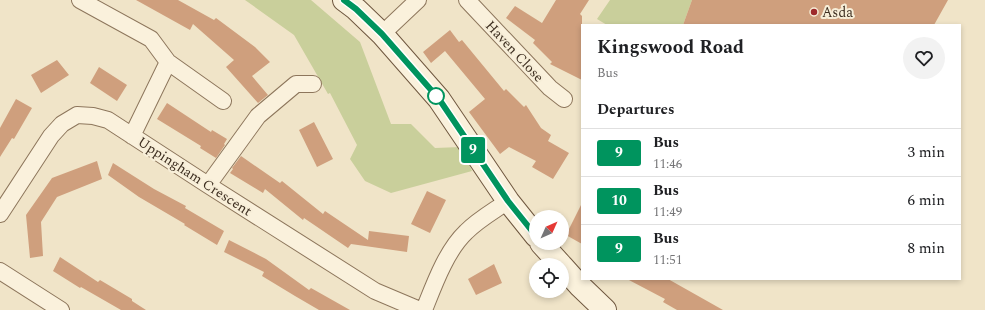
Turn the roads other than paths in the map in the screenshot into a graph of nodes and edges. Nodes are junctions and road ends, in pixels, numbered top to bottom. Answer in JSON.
{"nodes":[{"id":1,"x":80,"y":0,"type":"edge"},
{"id":2,"x":344,"y":0,"type":"edge"},
{"id":3,"x":418,"y":0,"type":"edge"},
{"id":4,"x":467,"y":0,"type":"edge"},
{"id":5,"x":382,"y":34,"type":"junction"},
{"id":6,"x":168,"y":62,"type":"junction"},
{"id":7,"x":313,"y":84,"type":"dead end"},
{"id":8,"x":564,"y":99,"type":"dead end"},
{"id":9,"x":223,"y":101,"type":"dead end"},
{"id":10,"x":132,"y":136,"type":"junction"},
{"id":11,"x":208,"y":185,"type":"junction"},
{"id":12,"x":508,"y":201,"type":"junction"},
{"id":13,"x":0,"y":214,"type":"edge"},
{"id":14,"x":529,"y":227,"type":"edge"},
{"id":15,"x":547,"y":250,"type":"edge"},
{"id":16,"x":555,"y":258,"type":"edge"},
{"id":17,"x":0,"y":271,"type":"edge"},
{"id":18,"x":569,"y":274,"type":"edge"},
{"id":19,"x":61,"y":310,"type":"edge"},
{"id":20,"x":420,"y":310,"type":"edge"},
{"id":21,"x":424,"y":310,"type":"edge"},
{"id":22,"x":605,"y":310,"type":"edge"}],
"edges":[{"from":1,"to":6,"type":"street"},
{"from":2,"to":5,"type":"street"},
{"from":3,"to":5,"type":"street"},
{"from":4,"to":8,"type":"street","name":"Haven Close"},
{"from":5,"to":12,"type":"street"},
{"from":6,"to":9,"type":"street"},
{"from":6,"to":10,"type":"street"},
{"from":7,"to":11,"type":"street"},
{"from":10,"to":11,"type":"street","name":"Uppingham Crescent"},
{"from":10,"to":13,"type":"street","name":"Uppingham Crescent"},
{"from":11,"to":20,"type":"street","name":"Uppingham Crescent"},
{"from":12,"to":14,"type":"street"},
{"from":12,"to":21,"type":"street"},
{"from":15,"to":16,"type":"street"},
{"from":17,"to":19,"type":"street"},
{"from":18,"to":22,"type":"street"}]}
